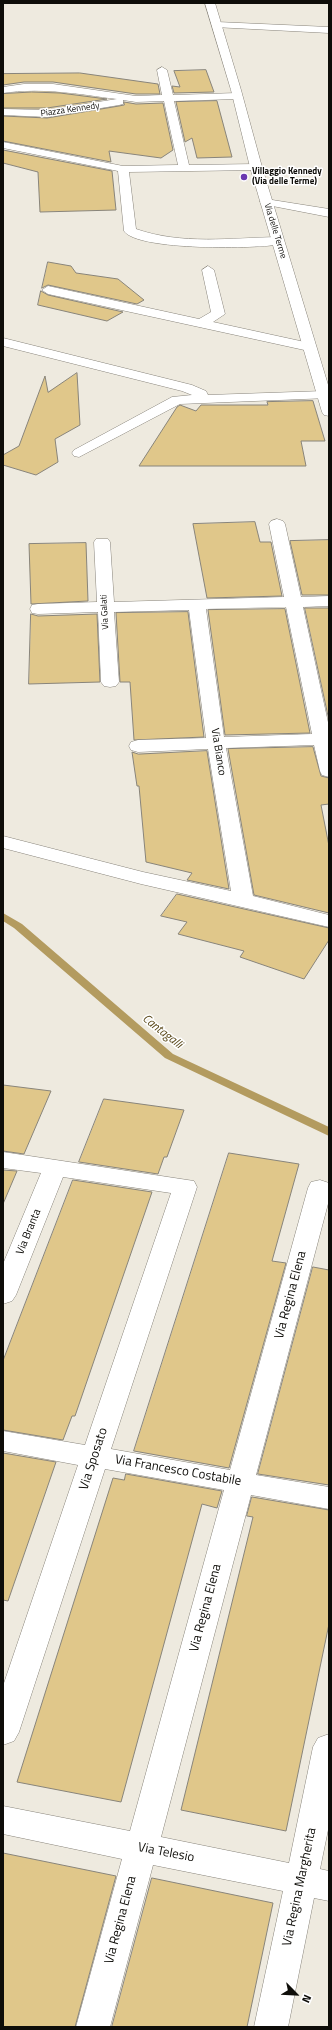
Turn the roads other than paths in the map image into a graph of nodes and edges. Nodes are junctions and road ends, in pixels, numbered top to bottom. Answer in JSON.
{"nodes":[{"id":1,"x":210,"y":3,"type":"edge"},
{"id":2,"x":217,"y":25,"type":"junction"},
{"id":3,"x":329,"y":30,"type":"edge"},
{"id":4,"x":162,"y":70,"type":"dead end"},
{"id":5,"x":3,"y":90,"type":"edge"},
{"id":6,"x":237,"y":96,"type":"junction"},
{"id":7,"x":168,"y":98,"type":"junction"},
{"id":8,"x":136,"y":99,"type":"junction"},
{"id":9,"x":3,"y":112,"type":"edge"},
{"id":10,"x":3,"y":145,"type":"edge"},
{"id":11,"x":256,"y":167,"type":"junction"},
{"id":12,"x":184,"y":168,"type":"junction"},
{"id":13,"x":123,"y":169,"type":"junction"},
{"id":14,"x":305,"y":197,"type":"dead end"},
{"id":15,"x":266,"y":200,"type":"junction"},
{"id":16,"x":329,"y":213,"type":"edge"},
{"id":17,"x":278,"y":241,"type":"junction"},
{"id":18,"x":208,"y":270,"type":"dead end"},
{"id":19,"x":48,"y":290,"type":"dead end"},
{"id":20,"x":202,"y":324,"type":"junction"},
{"id":21,"x":3,"y":342,"type":"edge"},
{"id":22,"x":310,"y":347,"type":"junction"},
{"id":23,"x":204,"y":399,"type":"junction"},
{"id":24,"x":327,"y":403,"type":"edge"},
{"id":25,"x":80,"y":453,"type":"dead end"},
{"id":26,"x":277,"y":524,"type":"dead end"},
{"id":27,"x":102,"y":542,"type":"dead end"},
{"id":28,"x":329,"y":601,"type":"edge"},
{"id":29,"x":293,"y":602,"type":"junction"},
{"id":30,"x":197,"y":604,"type":"junction"},
{"id":31,"x":105,"y":607,"type":"junction"},
{"id":32,"x":38,"y":609,"type":"dead end"},
{"id":33,"x":110,"y":682,"type":"dead end"},
{"id":34,"x":325,"y":739,"type":"edge"},
{"id":35,"x":216,"y":743,"type":"junction"},
{"id":36,"x":138,"y":746,"type":"dead end"},
{"id":37,"x":329,"y":771,"type":"edge"},
{"id":38,"x":3,"y":842,"type":"edge"},
{"id":39,"x":243,"y":900,"type":"junction"},
{"id":40,"x":329,"y":921,"type":"edge"},
{"id":41,"x":3,"y":1160,"type":"edge"},
{"id":42,"x":55,"y":1168,"type":"junction"},
{"id":43,"x":320,"y":1188,"type":"dead end"},
{"id":44,"x":3,"y":1295,"type":"edge"},
{"id":45,"x":3,"y":1441,"type":"edge"},
{"id":46,"x":94,"y":1457,"type":"junction"},
{"id":47,"x":240,"y":1482,"type":"junction"},
{"id":48,"x":329,"y":1498,"type":"edge"},
{"id":49,"x":3,"y":1732,"type":"edge"},
{"id":50,"x":329,"y":1747,"type":"edge"},
{"id":51,"x":3,"y":1820,"type":"edge"},
{"id":52,"x":141,"y":1848,"type":"junction"},
{"id":53,"x":315,"y":1883,"type":"edge"},
{"id":54,"x":93,"y":2027,"type":"edge"},
{"id":55,"x":271,"y":2027,"type":"edge"}],
"edges":[{"from":1,"to":2,"type":"street","name":"Via delle Terme"},
{"from":2,"to":3,"type":"street"},
{"from":2,"to":6,"type":"street","name":"Via delle Terme"},
{"from":4,"to":7,"type":"street"},
{"from":5,"to":8,"type":"street","name":"Piazza Kennedy"},
{"from":6,"to":7,"type":"street","name":"Piazza Kennedy"},
{"from":6,"to":11,"type":"street","name":"Via delle Terme"},
{"from":7,"to":8,"type":"street","name":"Piazza Kennedy"},
{"from":7,"to":12,"type":"street"},
{"from":8,"to":9,"type":"street","name":"Piazza Kennedy"},
{"from":10,"to":13,"type":"street"},
{"from":11,"to":12,"type":"street"},
{"from":11,"to":15,"type":"street","name":"Via delle Terme"},
{"from":12,"to":13,"type":"street"},
{"from":13,"to":17,"type":"street"},
{"from":14,"to":15,"type":"street"},
{"from":15,"to":16,"type":"street"},
{"from":15,"to":17,"type":"street","name":"Via delle Terme"},
{"from":17,"to":22,"type":"street","name":"Via delle Terme"},
{"from":18,"to":20,"type":"street"},
{"from":19,"to":20,"type":"street"},
{"from":20,"to":22,"type":"street"},
{"from":21,"to":23,"type":"street"},
{"from":22,"to":24,"type":"street","name":"Via delle Terme"},
{"from":23,"to":24,"type":"street"},
{"from":23,"to":25,"type":"street"},
{"from":26,"to":29,"type":"street"},
{"from":27,"to":31,"type":"street","name":"Via Galati"},
{"from":28,"to":29,"type":"street"},
{"from":29,"to":30,"type":"street"},
{"from":29,"to":34,"type":"street"},
{"from":30,"to":31,"type":"street"},
{"from":30,"to":35,"type":"street","name":"Via Bianco"},
{"from":31,"to":32,"type":"street"},
{"from":31,"to":33,"type":"street","name":"Via Galati"},
{"from":34,"to":35,"type":"street"},
{"from":34,"to":37,"type":"street"},
{"from":35,"to":36,"type":"street"},
{"from":35,"to":39,"type":"street","name":"Via Bianco"},
{"from":38,"to":39,"type":"street"},
{"from":39,"to":40,"type":"street"},
{"from":41,"to":42,"type":"street"},
{"from":42,"to":44,"type":"street","name":"Via Branta"},
{"from":42,"to":46,"type":"street","name":"Via Sposato"},
{"from":43,"to":47,"type":"street","name":"Via Regina Elena"},
{"from":45,"to":46,"type":"street","name":"Via Francesco Costabile"},
{"from":46,"to":47,"type":"street","name":"Via Francesco Costabile"},
{"from":46,"to":49,"type":"street","name":"Via Sposato"},
{"from":47,"to":48,"type":"street","name":"Via Francesco Costabile"},
{"from":47,"to":52,"type":"street","name":"Via Regina Elena"},
{"from":50,"to":53,"type":"street","name":"Via Regina Margherita"},
{"from":51,"to":52,"type":"street","name":"Via Telesio"},
{"from":52,"to":53,"type":"street","name":"Via Telesio"},
{"from":52,"to":54,"type":"street","name":"Via Regina Elena"},
{"from":53,"to":55,"type":"street","name":"Via Regina Margherita"}]}
